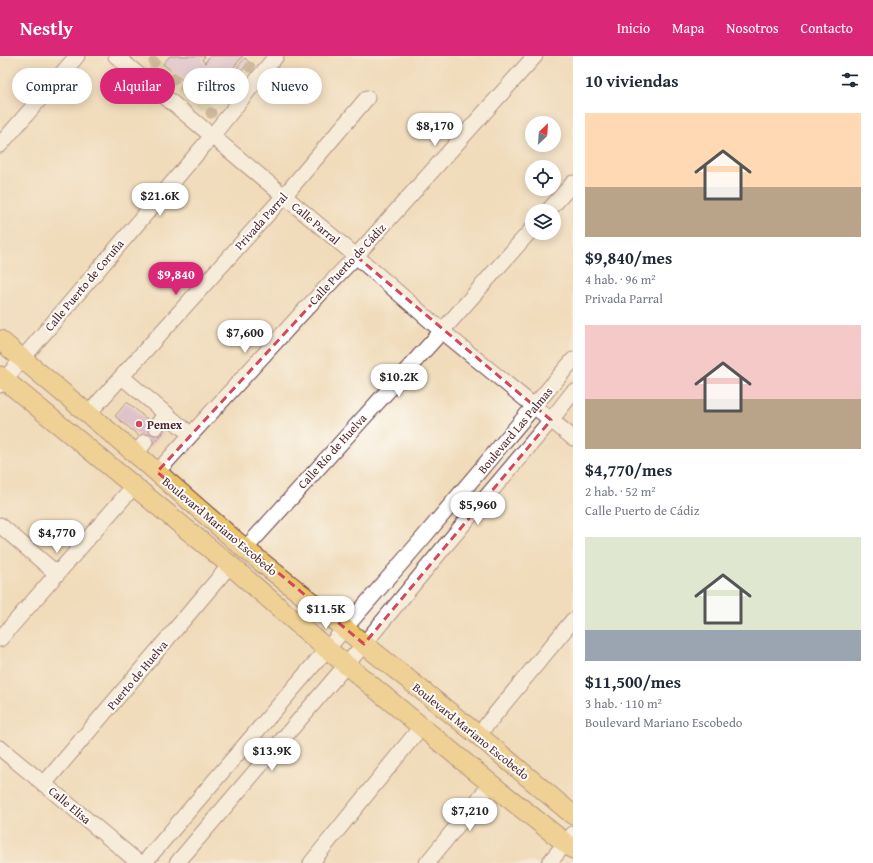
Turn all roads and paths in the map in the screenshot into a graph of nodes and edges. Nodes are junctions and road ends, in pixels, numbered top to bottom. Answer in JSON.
{"nodes":[{"id":1,"x":77,"y":56,"type":"edge"},
{"id":2,"x":116,"y":56,"type":"edge"},
{"id":3,"x":276,"y":56,"type":"edge"},
{"id":4,"x":535,"y":56,"type":"edge"},
{"id":5,"x":367,"y":98,"type":"dead end"},
{"id":6,"x":212,"y":136,"type":"junction"},
{"id":7,"x":0,"y":145,"type":"edge"},
{"id":8,"x":573,"y":183,"type":"edge"},
{"id":9,"x":284,"y":196,"type":"junction"},
{"id":10,"x":554,"y":204,"type":"edge"},
{"id":11,"x":525,"y":237,"type":"edge"},
{"id":12,"x":356,"y":256,"type":"junction"},
{"id":13,"x":442,"y":331,"type":"junction"},
{"id":14,"x":0,"y":340,"type":"edge"},
{"id":15,"x":22,"y":359,"type":"junction"},
{"id":16,"x":573,"y":360,"type":"edge"},
{"id":17,"x":122,"y":377,"type":"junction"},
{"id":18,"x":2,"y":380,"type":"edge"},
{"id":19,"x":573,"y":392,"type":"edge"},
{"id":20,"x":535,"y":407,"type":"junction"},
{"id":21,"x":166,"y":413,"type":"junction"},
{"id":22,"x":88,"y":414,"type":"junction"},
{"id":23,"x":551,"y":420,"type":"junction"},
{"id":24,"x":156,"y":427,"type":"dead end"},
{"id":25,"x":190,"y":434,"type":"junction"},
{"id":26,"x":573,"y":438,"type":"edge"},
{"id":27,"x":156,"y":472,"type":"junction"},
{"id":28,"x":134,"y":486,"type":"junction"},
{"id":29,"x":0,"y":525,"type":"edge"},
{"id":30,"x":245,"y":548,"type":"junction"},
{"id":31,"x":230,"y":565,"type":"junction"},
{"id":32,"x":57,"y":574,"type":"junction"},
{"id":33,"x":573,"y":620,"type":"edge"},
{"id":34,"x":345,"y":629,"type":"junction"},
{"id":35,"x":0,"y":639,"type":"edge"},
{"id":36,"x":364,"y":644,"type":"junction"},
{"id":37,"x":327,"y":649,"type":"junction"},
{"id":38,"x":346,"y":664,"type":"junction"},
{"id":39,"x":422,"y":727,"type":"junction"},
{"id":40,"x":478,"y":734,"type":"junction"},
{"id":41,"x":0,"y":748,"type":"edge"},
{"id":42,"x":44,"y":784,"type":"junction"},
{"id":43,"x":491,"y":784,"type":"junction"},
{"id":44,"x":573,"y":815,"type":"edge"},
{"id":45,"x":571,"y":842,"type":"edge"},
{"id":46,"x":139,"y":863,"type":"edge"},
{"id":47,"x":144,"y":863,"type":"edge"},
{"id":48,"x":177,"y":863,"type":"edge"},
{"id":49,"x":311,"y":863,"type":"edge"},
{"id":50,"x":427,"y":863,"type":"edge"},
{"id":51,"x":549,"y":863,"type":"edge"}],
"edges":[{"from":1,"to":7,"type":"street"},
{"from":2,"to":6,"type":"street","name":"Calle Parral"},
{"from":3,"to":6,"type":"street","name":"Calle Puerto de Coruña"},
{"from":4,"to":12,"type":"street","name":"Calle Puerto de Cádiz"},
{"from":5,"to":9,"type":"street","name":"Privada Parral"},
{"from":6,"to":9,"type":"street","name":"Calle Parral"},
{"from":6,"to":15,"type":"street","name":"Calle Puerto de Coruña"},
{"from":8,"to":10,"type":"street"},
{"from":9,"to":12,"type":"street","name":"Calle Parral"},
{"from":9,"to":17,"type":"street","name":"Privada Parral"},
{"from":11,"to":13,"type":"street","name":"Calle Río de Huelva"},
{"from":12,"to":13,"type":"street","name":"Calle Parral"},
{"from":12,"to":25,"type":"street","name":"Calle Puerto de Cádiz"},
{"from":13,"to":20,"type":"street","name":"Calle Parral"},
{"from":13,"to":30,"type":"street","name":"Calle Río de Huelva"},
{"from":14,"to":15,"type":"main road","name":"Boulevard Mariano Escobedo"},
{"from":15,"to":18,"type":"street","name":"Calle Puerto de Coruña"},
{"from":15,"to":22,"type":"main road","name":"Boulevard Mariano Escobedo"},
{"from":16,"to":20,"type":"street","name":"Boulevard Las Palmas"},
{"from":17,"to":21,"type":"street"},
{"from":17,"to":22,"type":"street","name":"Privada Parral"},
{"from":18,"to":28,"type":"main road","name":"Boulevard Mariano Escobedo"},
{"from":19,"to":23,"type":"street","name":"Boulevard Las Palmas"},
{"from":20,"to":23,"type":"street","name":"Calle Parral"},
{"from":20,"to":34,"type":"street","name":"Boulevard Las Palmas"},
{"from":21,"to":24,"type":"street"},
{"from":21,"to":25,"type":"street"},
{"from":22,"to":27,"type":"main road","name":"Boulevard Mariano Escobedo"},
{"from":23,"to":26,"type":"street","name":"Calle Parral"},
{"from":23,"to":36,"type":"street","name":"Boulevard Las Palmas"},
{"from":25,"to":27,"type":"street","name":"Calle Puerto de Cádiz"},
{"from":27,"to":30,"type":"main road","name":"Boulevard Mariano Escobedo"},
{"from":28,"to":31,"type":"main road","name":"Boulevard Mariano Escobedo"},
{"from":28,"to":32,"type":"street"},
{"from":29,"to":32,"type":"street"},
{"from":30,"to":34,"type":"main road","name":"Boulevard Mariano Escobedo"},
{"from":31,"to":37,"type":"main road","name":"Boulevard Mariano Escobedo"},
{"from":31,"to":42,"type":"street","name":"Puerto de Huelva"},
{"from":32,"to":35,"type":"street"},
{"from":33,"to":40,"type":"street"},
{"from":34,"to":36,"type":"main road","name":"Boulevard Mariano Escobedo"},
{"from":34,"to":37,"type":"street","name":"Boulevard Las Palmas"},
{"from":36,"to":38,"type":"street","name":"Boulevard Las Palmas"},
{"from":36,"to":40,"type":"main road","name":"Boulevard Mariano Escobedo"},
{"from":37,"to":38,"type":"main road","name":"Boulevard Mariano Escobedo"},
{"from":37,"to":47,"type":"street","name":"Boulevard Las Palmas"},
{"from":38,"to":39,"type":"main road","name":"Boulevard Mariano Escobedo"},
{"from":38,"to":48,"type":"street","name":"Boulevard Las Palmas"},
{"from":39,"to":43,"type":"main road","name":"Boulevard Mariano Escobedo"},
{"from":39,"to":49,"type":"street"},
{"from":40,"to":44,"type":"main road","name":"Boulevard Mariano Escobedo"},
{"from":41,"to":42,"type":"street","name":"Calle Elisa"},
{"from":42,"to":46,"type":"street","name":"Calle Elisa"},
{"from":43,"to":45,"type":"main road","name":"Boulevard Mariano Escobedo"},
{"from":43,"to":50,"type":"street"},
{"from":45,"to":51,"type":"street"}]}
